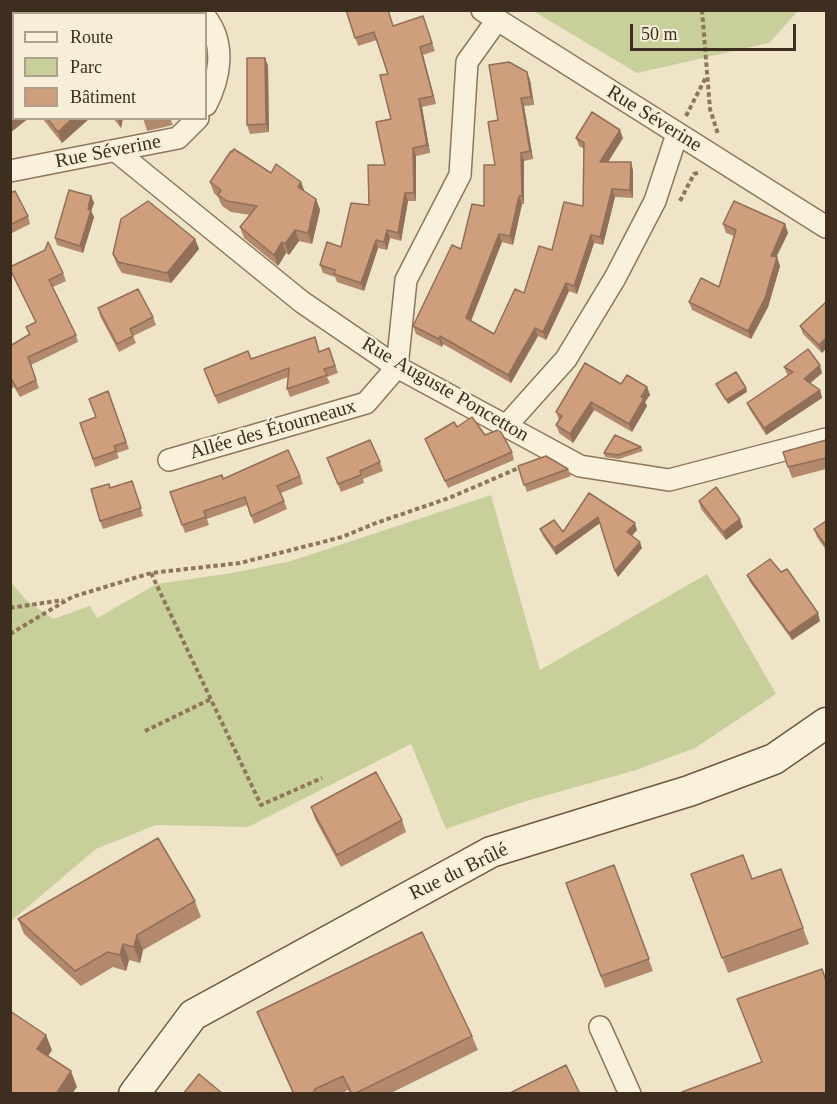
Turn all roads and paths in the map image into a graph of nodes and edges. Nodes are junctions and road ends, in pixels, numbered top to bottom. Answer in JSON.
{"nodes":[{"id":1,"x":702,"y":10,"type":"edge"},
{"id":2,"x":490,"y":15,"type":"edge"},
{"id":3,"x":207,"y":19,"type":"edge"},
{"id":4,"x":706,"y":77,"type":"junction"},
{"id":5,"x":207,"y":103,"type":"edge"},
{"id":6,"x":196,"y":120,"type":"edge"},
{"id":7,"x":677,"y":134,"type":"junction"},
{"id":8,"x":116,"y":151,"type":"junction"},
{"id":9,"x":717,"y":159,"type":"junction"},
{"id":10,"x":10,"y":171,"type":"edge"},
{"id":11,"x":826,"y":227,"type":"edge"},
{"id":12,"x":397,"y":367,"type":"junction"},
{"id":13,"x":506,"y":426,"type":"junction"},
{"id":14,"x":826,"y":439,"type":"edge"},
{"id":15,"x":539,"y":444,"type":"junction"},
{"id":16,"x":169,"y":460,"type":"dead end"},
{"id":17,"x":151,"y":573,"type":"junction"},
{"id":18,"x":65,"y":600,"type":"junction"},
{"id":19,"x":10,"y":608,"type":"edge"},
{"id":20,"x":10,"y":634,"type":"edge"},
{"id":21,"x":211,"y":699,"type":"junction"},
{"id":22,"x":826,"y":723,"type":"edge"},
{"id":23,"x":145,"y":731,"type":"dead end"},
{"id":24,"x":322,"y":778,"type":"dead end"},
{"id":25,"x":600,"y":1027,"type":"dead end"},
{"id":26,"x":134,"y":1094,"type":"edge"},
{"id":27,"x":630,"y":1094,"type":"edge"}],
"edges":[{"from":1,"to":4,"type":"path"},
{"from":2,"to":7,"type":"street","name":"Rue Séverine"},
{"from":2,"to":12,"type":"street"},
{"from":3,"to":5,"type":"street"},
{"from":4,"to":7,"type":"path"},
{"from":4,"to":9,"type":"path"},
{"from":6,"to":8,"type":"street","name":"Rue Séverine"},
{"from":7,"to":9,"type":"street","name":"Rue Séverine"},
{"from":7,"to":13,"type":"street"},
{"from":8,"to":10,"type":"street","name":"Rue Séverine"},
{"from":8,"to":12,"type":"street","name":"Rue Auguste Poncetton"},
{"from":9,"to":11,"type":"street","name":"Rue Séverine"},
{"from":12,"to":13,"type":"street","name":"Rue Auguste Poncetton"},
{"from":12,"to":16,"type":"street","name":"Allée des Étourneaux"},
{"from":13,"to":15,"type":"street","name":"Rue Auguste Poncetton"},
{"from":14,"to":15,"type":"street","name":"Rue Auguste Poncetton"},
{"from":15,"to":17,"type":"path"},
{"from":17,"to":18,"type":"path"},
{"from":17,"to":21,"type":"path"},
{"from":18,"to":19,"type":"path"},
{"from":18,"to":20,"type":"path"},
{"from":21,"to":23,"type":"path"},
{"from":21,"to":24,"type":"path"},
{"from":22,"to":26,"type":"main road","name":"Rue du Brûlé"},
{"from":25,"to":27,"type":"street"}]}
